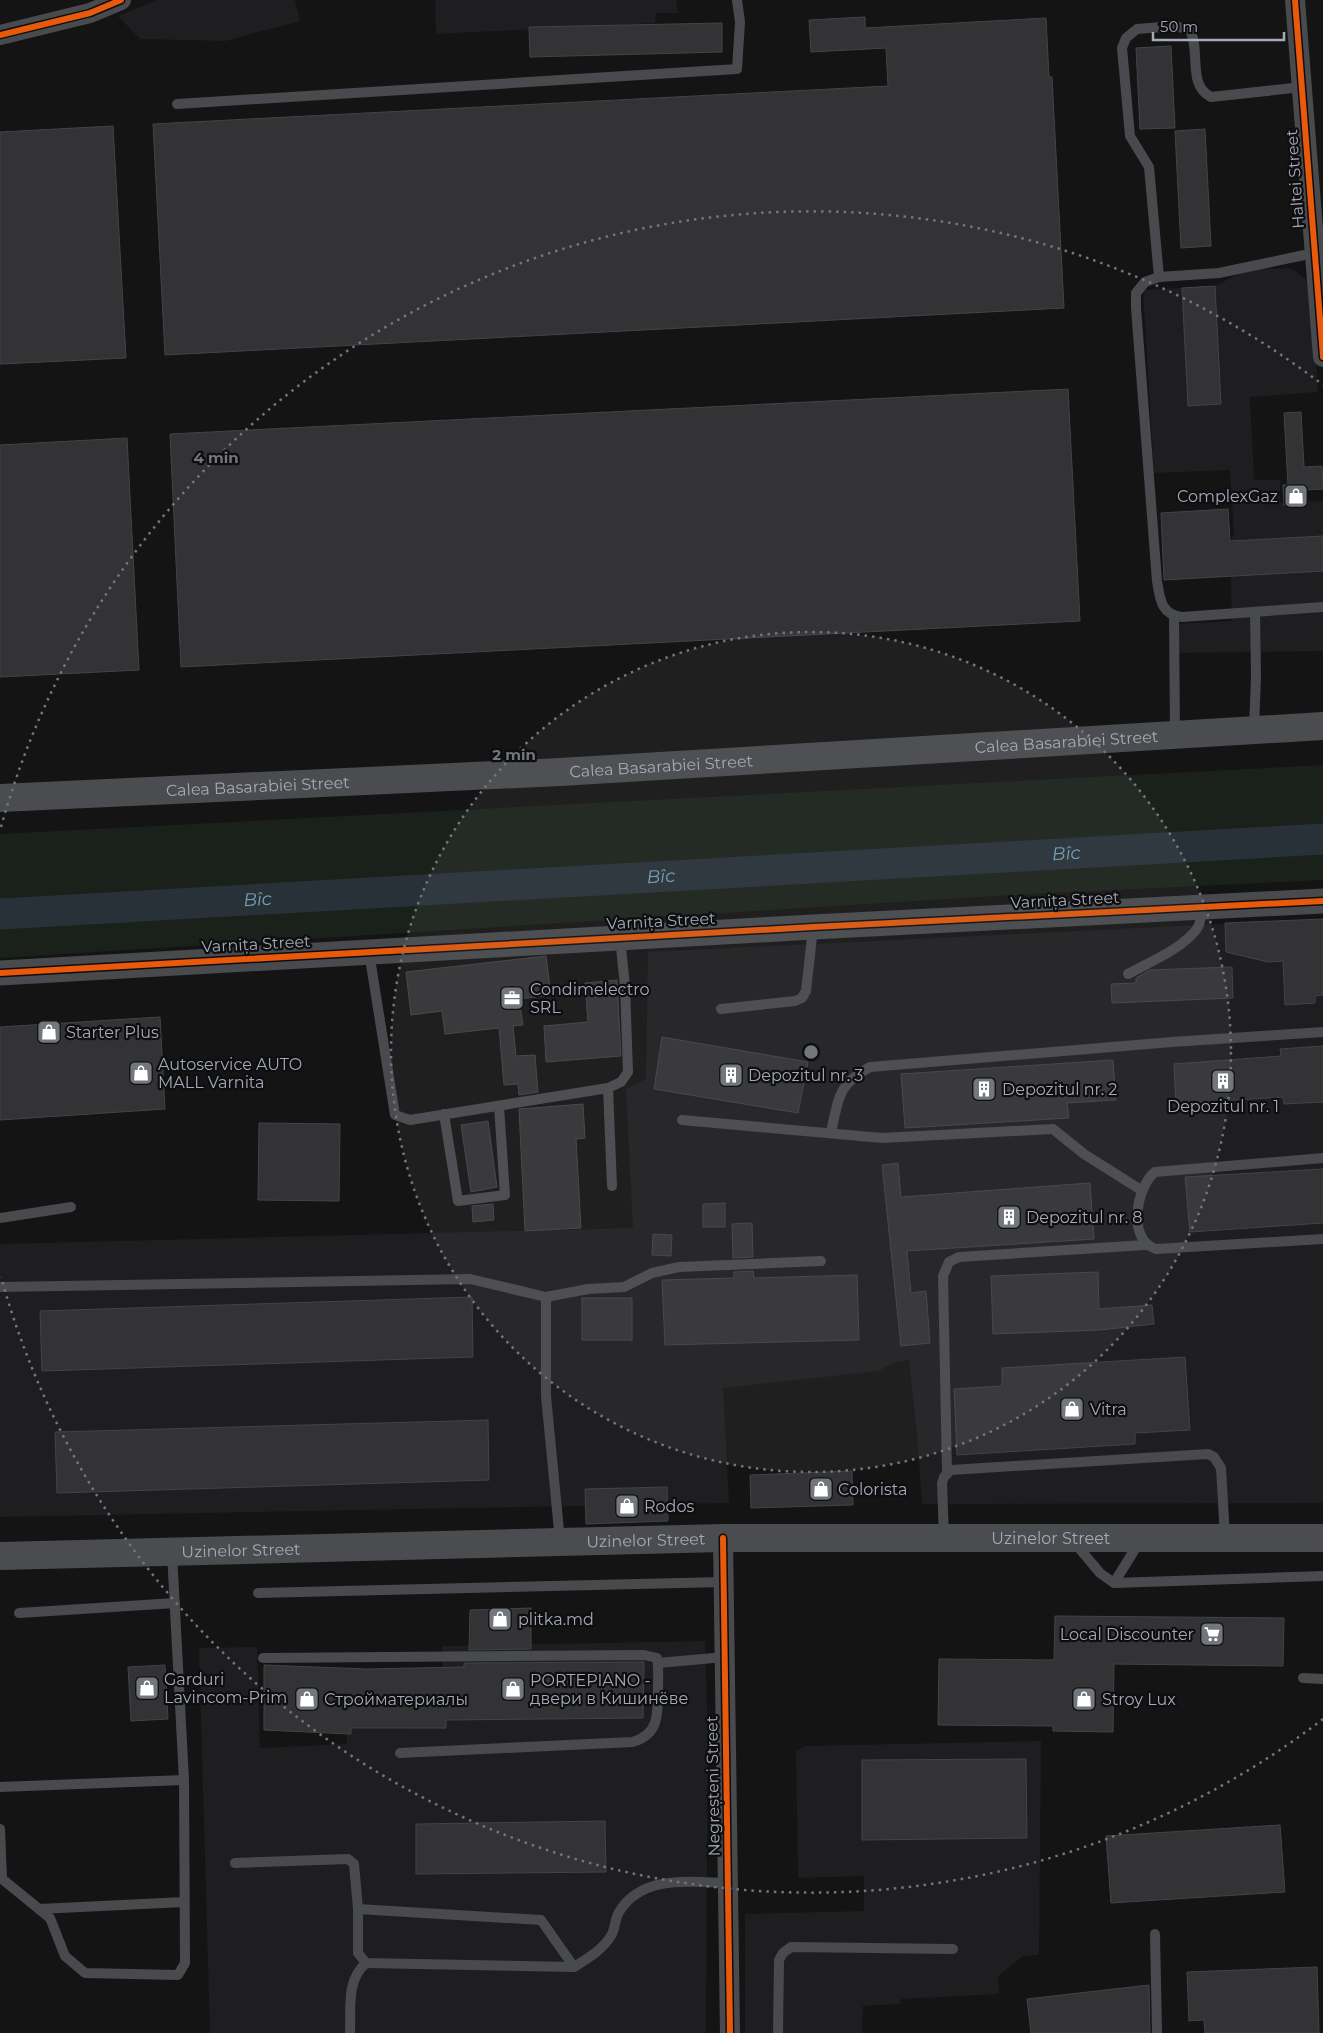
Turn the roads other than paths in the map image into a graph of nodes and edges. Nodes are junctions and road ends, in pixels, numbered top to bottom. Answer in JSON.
{"nodes":[{"id":1,"x":122,"y":0,"type":"edge"},
{"id":2,"x":736,"y":0,"type":"edge"},
{"id":3,"x":1295,"y":0,"type":"edge"},
{"id":4,"x":0,"y":35,"type":"edge"},
{"id":5,"x":1303,"y":86,"type":"junction"},
{"id":6,"x":177,"y":104,"type":"dead end"},
{"id":7,"x":1314,"y":253,"type":"junction"},
{"id":8,"x":1159,"y":277,"type":"junction"},
{"id":9,"x":1323,"y":357,"type":"edge"},
{"id":10,"x":1323,"y":607,"type":"edge"},
{"id":11,"x":1255,"y":612,"type":"junction"},
{"id":12,"x":1174,"y":616,"type":"junction"},
{"id":13,"x":1323,"y":726,"type":"edge"},
{"id":14,"x":1254,"y":730,"type":"junction"},
{"id":15,"x":1175,"y":735,"type":"junction"},
{"id":16,"x":0,"y":798,"type":"edge"},
{"id":17,"x":1323,"y":901,"type":"edge"},
{"id":18,"x":1203,"y":907,"type":"junction"},
{"id":19,"x":813,"y":927,"type":"junction"},
{"id":20,"x":620,"y":938,"type":"junction"},
{"id":21,"x":369,"y":952,"type":"junction"},
{"id":22,"x":0,"y":972,"type":"edge"},
{"id":23,"x":1128,"y":974,"type":"dead end"},
{"id":24,"x":721,"y":1009,"type":"dead end"},
{"id":25,"x":1323,"y":1032,"type":"edge"},
{"id":26,"x":608,"y":1088,"type":"junction"},
{"id":27,"x":499,"y":1106,"type":"junction"},
{"id":28,"x":444,"y":1114,"type":"junction"},
{"id":29,"x":682,"y":1120,"type":"dead end"},
{"id":30,"x":831,"y":1132,"type":"junction"},
{"id":31,"x":1323,"y":1158,"type":"edge"},
{"id":32,"x":612,"y":1186,"type":"dead end"},
{"id":33,"x":1141,"y":1190,"type":"junction"},
{"id":34,"x":71,"y":1207,"type":"dead end"},
{"id":35,"x":0,"y":1218,"type":"edge"},
{"id":36,"x":1323,"y":1239,"type":"edge"},
{"id":37,"x":1145,"y":1245,"type":"junction"},
{"id":38,"x":821,"y":1261,"type":"dead end"},
{"id":39,"x":0,"y":1287,"type":"edge"},
{"id":40,"x":546,"y":1297,"type":"junction"},
{"id":41,"x":947,"y":1472,"type":"junction"},
{"id":42,"x":724,"y":1538,"type":"junction"},
{"id":43,"x":944,"y":1538,"type":"junction"},
{"id":44,"x":1071,"y":1538,"type":"junction"},
{"id":45,"x":1141,"y":1538,"type":"junction"},
{"id":46,"x":1225,"y":1538,"type":"junction"},
{"id":47,"x":1323,"y":1538,"type":"edge"},
{"id":48,"x":560,"y":1542,"type":"junction"},
{"id":49,"x":172,"y":1552,"type":"junction"},
{"id":50,"x":0,"y":1556,"type":"edge"},
{"id":51,"x":1323,"y":1576,"type":"edge"},
{"id":52,"x":724,"y":1582,"type":"junction"},
{"id":53,"x":1114,"y":1582,"type":"junction"},
{"id":54,"x":258,"y":1593,"type":"dead end"},
{"id":55,"x":175,"y":1603,"type":"junction"},
{"id":56,"x":19,"y":1613,"type":"dead end"},
{"id":57,"x":725,"y":1657,"type":"junction"},
{"id":58,"x":263,"y":1658,"type":"dead end"},
{"id":59,"x":658,"y":1663,"type":"junction"},
{"id":60,"x":1303,"y":1678,"type":"dead end"},
{"id":61,"x":1323,"y":1679,"type":"edge"},
{"id":62,"x":400,"y":1753,"type":"dead end"},
{"id":63,"x":184,"y":1780,"type":"junction"},
{"id":64,"x":0,"y":1787,"type":"edge"},
{"id":65,"x":0,"y":1829,"type":"edge"},
{"id":66,"x":235,"y":1863,"type":"dead end"},
{"id":67,"x":728,"y":1883,"type":"junction"},
{"id":68,"x":184,"y":1902,"type":"junction"},
{"id":69,"x":39,"y":1909,"type":"junction"},
{"id":70,"x":358,"y":1909,"type":"junction"},
{"id":71,"x":1155,"y":1934,"type":"dead end"},
{"id":72,"x":953,"y":1949,"type":"dead end"},
{"id":73,"x":366,"y":1962,"type":"junction"},
{"id":74,"x":574,"y":1967,"type":"junction"},
{"id":75,"x":350,"y":2033,"type":"edge"},
{"id":76,"x":730,"y":2033,"type":"edge"},
{"id":77,"x":778,"y":2033,"type":"edge"},
{"id":78,"x":1157,"y":2033,"type":"edge"}],
"edges":[{"from":1,"to":4,"type":"street"},
{"from":2,"to":6,"type":"lane"},
{"from":3,"to":5,"type":"street","name":"Haltei Street"},
{"from":5,"to":7,"type":"street","name":"Haltei Street"},
{"from":5,"to":8,"type":"lane"},
{"from":7,"to":8,"type":"lane"},
{"from":7,"to":9,"type":"street","name":"Haltei Street"},
{"from":8,"to":12,"type":"lane"},
{"from":10,"to":11,"type":"lane"},
{"from":11,"to":12,"type":"lane"},
{"from":11,"to":14,"type":"lane"},
{"from":12,"to":15,"type":"lane"},
{"from":13,"to":14,"type":"main road","name":"Calea Basarabiei Street"},
{"from":14,"to":15,"type":"main road","name":"Calea Basarabiei Street"},
{"from":15,"to":16,"type":"main road","name":"Calea Basarabiei Street"},
{"from":17,"to":18,"type":"street","name":"Varnița Street"},
{"from":18,"to":19,"type":"street","name":"Varnița Street"},
{"from":18,"to":23,"type":"lane"},
{"from":19,"to":20,"type":"street","name":"Varnița Street"},
{"from":19,"to":24,"type":"lane"},
{"from":20,"to":21,"type":"street","name":"Varnița Street"},
{"from":20,"to":26,"type":"lane"},
{"from":21,"to":22,"type":"street","name":"Varnița Street"},
{"from":21,"to":28,"type":"lane"},
{"from":25,"to":30,"type":"lane"},
{"from":26,"to":27,"type":"lane"},
{"from":26,"to":32,"type":"lane"},
{"from":27,"to":28,"type":"lane"},
{"from":27,"to":28,"type":"lane"},
{"from":29,"to":30,"type":"lane"},
{"from":30,"to":33,"type":"lane"},
{"from":31,"to":33,"type":"lane"},
{"from":33,"to":37,"type":"lane"},
{"from":34,"to":35,"type":"lane"},
{"from":36,"to":37,"type":"lane"},
{"from":37,"to":41,"type":"lane"},
{"from":38,"to":40,"type":"lane"},
{"from":39,"to":40,"type":"lane"},
{"from":40,"to":48,"type":"lane"},
{"from":41,"to":43,"type":"lane"},
{"from":41,"to":46,"type":"lane"},
{"from":42,"to":43,"type":"main road","name":"Uzinelor Street"},
{"from":42,"to":48,"type":"main road","name":"Uzinelor Street"},
{"from":42,"to":52,"type":"street","name":"Negreșteni Street"},
{"from":43,"to":44,"type":"main road","name":"Uzinelor Street"},
{"from":44,"to":45,"type":"main road","name":"Uzinelor Street"},
{"from":44,"to":53,"type":"lane"},
{"from":45,"to":46,"type":"main road","name":"Uzinelor Street"},
{"from":45,"to":53,"type":"lane"},
{"from":46,"to":47,"type":"main road","name":"Uzinelor Street"},
{"from":48,"to":49,"type":"main road","name":"Uzinelor Street"},
{"from":49,"to":50,"type":"main road","name":"Uzinelor Street"},
{"from":49,"to":55,"type":"lane"},
{"from":51,"to":53,"type":"lane"},
{"from":52,"to":54,"type":"lane"},
{"from":52,"to":57,"type":"street","name":"Negreșteni Street"},
{"from":55,"to":56,"type":"lane"},
{"from":55,"to":63,"type":"lane"},
{"from":57,"to":59,"type":"lane"},
{"from":57,"to":67,"type":"street","name":"Negreșteni Street"},
{"from":58,"to":59,"type":"lane"},
{"from":59,"to":62,"type":"lane"},
{"from":60,"to":61,"type":"lane"},
{"from":63,"to":64,"type":"lane"},
{"from":63,"to":68,"type":"lane"},
{"from":65,"to":69,"type":"lane"},
{"from":66,"to":70,"type":"lane"},
{"from":67,"to":74,"type":"lane"},
{"from":67,"to":76,"type":"street","name":"Negreșteni Street"},
{"from":68,"to":69,"type":"lane"},
{"from":68,"to":69,"type":"lane"},
{"from":70,"to":73,"type":"lane"},
{"from":70,"to":74,"type":"lane"},
{"from":71,"to":78,"type":"lane"},
{"from":72,"to":77,"type":"lane"},
{"from":73,"to":74,"type":"lane"},
{"from":73,"to":75,"type":"lane"}]}
